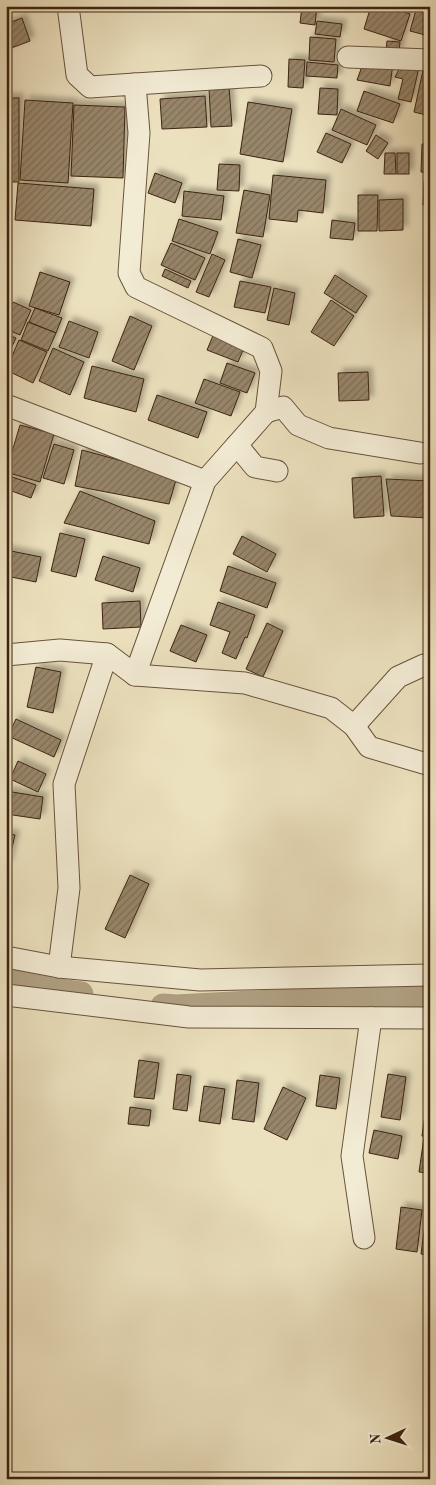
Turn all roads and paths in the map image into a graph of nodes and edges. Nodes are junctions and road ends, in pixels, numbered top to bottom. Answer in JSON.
{"nodes":[{"id":1,"x":68,"y":6,"type":"edge"},
{"id":2,"x":348,"y":57,"type":"dead end"},
{"id":3,"x":430,"y":60,"type":"edge"},
{"id":4,"x":261,"y":76,"type":"dead end"},
{"id":5,"x":135,"y":84,"type":"junction"},
{"id":6,"x":6,"y":405,"type":"edge"},
{"id":7,"x":266,"y":412,"type":"junction"},
{"id":8,"x":237,"y":445,"type":"junction"},
{"id":9,"x":420,"y":453,"type":"dead end"},
{"id":10,"x":277,"y":471,"type":"dead end"},
{"id":11,"x":205,"y":481,"type":"junction"},
{"id":12,"x":107,"y":654,"type":"junction"},
{"id":13,"x":6,"y":655,"type":"edge"},
{"id":14,"x":424,"y":665,"type":"dead end"},
{"id":15,"x":135,"y":675,"type":"junction"},
{"id":16,"x":354,"y":726,"type":"junction"},
{"id":17,"x":430,"y":765,"type":"edge"},
{"id":18,"x":6,"y":957,"type":"edge"},
{"id":19,"x":59,"y":967,"type":"junction"},
{"id":20,"x":430,"y":975,"type":"edge"},
{"id":21,"x":6,"y":995,"type":"edge"},
{"id":22,"x":371,"y":1018,"type":"junction"},
{"id":23,"x":430,"y":1018,"type":"edge"},
{"id":24,"x":364,"y":1238,"type":"dead end"}],
"edges":[{"from":1,"to":5,"type":"street"},
{"from":2,"to":3,"type":"street"},
{"from":4,"to":5,"type":"street"},
{"from":5,"to":7,"type":"street"},
{"from":6,"to":11,"type":"street"},
{"from":7,"to":8,"type":"street"},
{"from":7,"to":9,"type":"street"},
{"from":8,"to":10,"type":"street"},
{"from":8,"to":11,"type":"street"},
{"from":11,"to":15,"type":"street"},
{"from":12,"to":13,"type":"street"},
{"from":12,"to":15,"type":"street"},
{"from":12,"to":19,"type":"street"},
{"from":14,"to":16,"type":"street"},
{"from":15,"to":16,"type":"street"},
{"from":16,"to":17,"type":"street"},
{"from":18,"to":19,"type":"street"},
{"from":19,"to":20,"type":"street"},
{"from":21,"to":22,"type":"street"},
{"from":22,"to":23,"type":"street"},
{"from":22,"to":24,"type":"street"}]}
